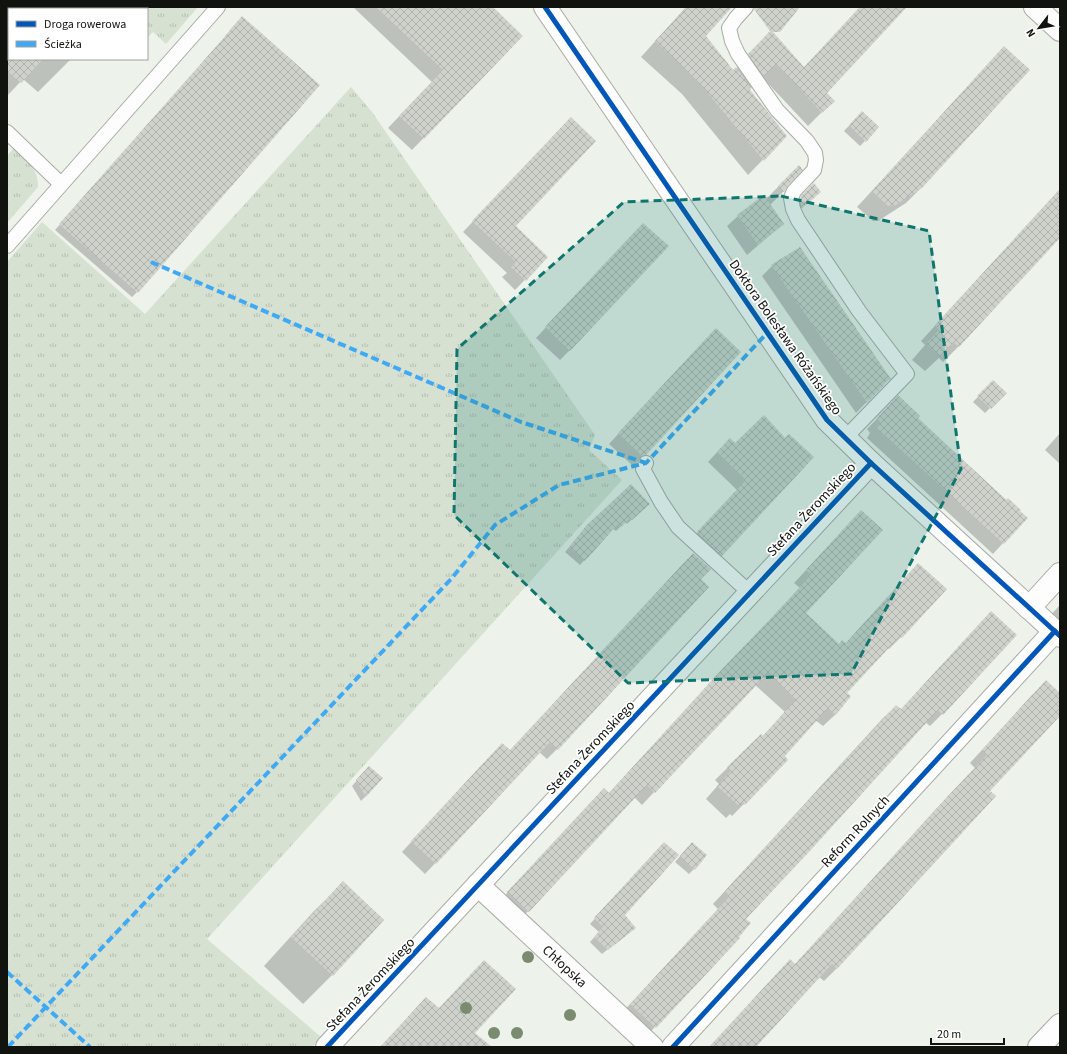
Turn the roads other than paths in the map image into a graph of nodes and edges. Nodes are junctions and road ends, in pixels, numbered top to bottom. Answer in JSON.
{"nodes":[{"id":1,"x":218,"y":7,"type":"edge"},
{"id":2,"x":545,"y":7,"type":"edge"},
{"id":3,"x":746,"y":7,"type":"edge"},
{"id":4,"x":1035,"y":7,"type":"edge"},
{"id":5,"x":1060,"y":30,"type":"edge"},
{"id":6,"x":7,"y":132,"type":"edge"},
{"id":7,"x":61,"y":184,"type":"junction"},
{"id":8,"x":7,"y":246,"type":"edge"},
{"id":9,"x":846,"y":438,"type":"junction"},
{"id":10,"x":871,"y":462,"type":"junction"},
{"id":11,"x":646,"y":463,"type":"dead end"},
{"id":12,"x":1060,"y":574,"type":"edge"},
{"id":13,"x":750,"y":593,"type":"junction"},
{"id":14,"x":1029,"y":608,"type":"junction"},
{"id":15,"x":1057,"y":633,"type":"edge"},
{"id":16,"x":478,"y":886,"type":"junction"},
{"id":17,"x":1060,"y":1025,"type":"edge"},
{"id":18,"x":327,"y":1047,"type":"edge"},
{"id":19,"x":652,"y":1047,"type":"edge"},
{"id":20,"x":673,"y":1047,"type":"edge"},
{"id":21,"x":1040,"y":1047,"type":"edge"}],
"edges":[{"from":1,"to":7,"type":"lane"},
{"from":2,"to":9,"type":"street","name":"Doktora Bolesława Różańskiego"},
{"from":3,"to":9,"type":"lane"},
{"from":4,"to":5,"type":"street"},
{"from":6,"to":7,"type":"lane"},
{"from":7,"to":8,"type":"lane"},
{"from":9,"to":10,"type":"street","name":"Doktora Bolesława Różańskiego"},
{"from":10,"to":13,"type":"street","name":"Stefana Żeromskiego"},
{"from":10,"to":14,"type":"street","name":"Doktora Bolesława Różańskiego"},
{"from":11,"to":13,"type":"lane"},
{"from":12,"to":14,"type":"street"},
{"from":13,"to":16,"type":"street","name":"Stefana Żeromskiego"},
{"from":14,"to":15,"type":"street","name":"Doktora Bolesława Różańskiego"},
{"from":15,"to":20,"type":"street","name":"Reform Rolnych"},
{"from":16,"to":18,"type":"street","name":"Stefana Żeromskiego"},
{"from":16,"to":19,"type":"street","name":"Chłopska"},
{"from":17,"to":21,"type":"street"}]}
